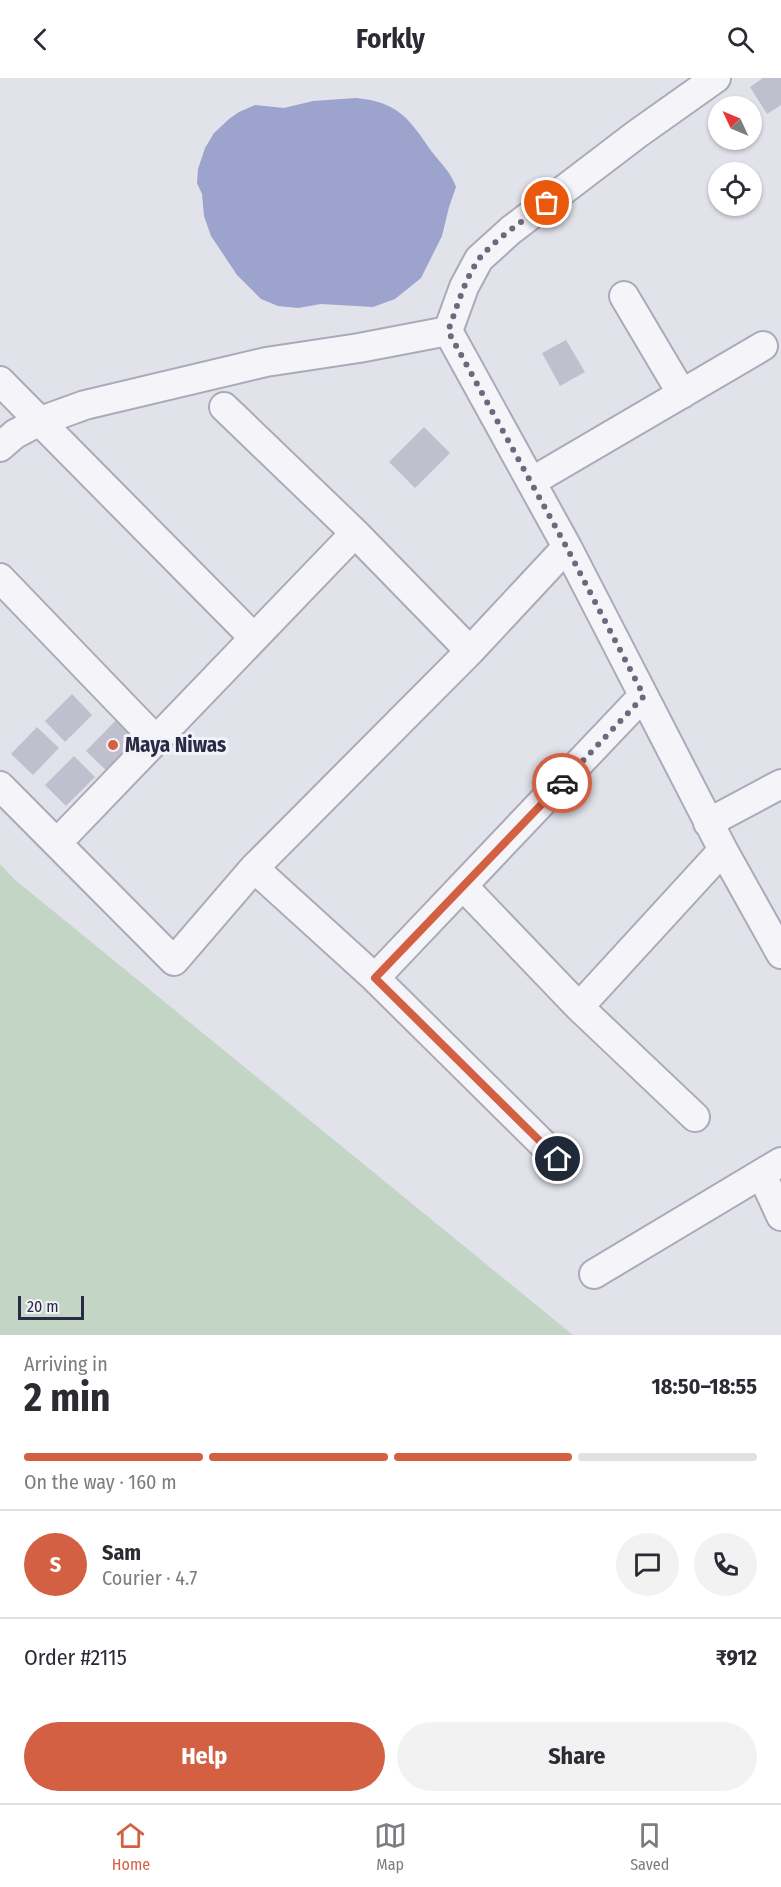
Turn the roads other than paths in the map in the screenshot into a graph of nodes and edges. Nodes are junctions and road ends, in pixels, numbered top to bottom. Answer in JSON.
{"nodes":[{"id":1,"x":716,"y":78,"type":"edge"},
{"id":2,"x":624,"y":296,"type":"dead end"},
{"id":3,"x":448,"y":331,"type":"junction"},
{"id":4,"x":763,"y":346,"type":"dead end"},
{"id":5,"x":0,"y":381,"type":"edge"},
{"id":6,"x":682,"y":394,"type":"junction"},
{"id":7,"x":224,"y":407,"type":"dead end"},
{"id":8,"x":38,"y":422,"type":"junction"},
{"id":9,"x":0,"y":447,"type":"edge"},
{"id":10,"x":531,"y":482,"type":"junction"},
{"id":11,"x":355,"y":533,"type":"junction"},
{"id":12,"x":567,"y":548,"type":"junction"},
{"id":13,"x":0,"y":578,"type":"edge"},
{"id":14,"x":254,"y":638,"type":"junction"},
{"id":15,"x":470,"y":651,"type":"junction"},
{"id":16,"x":644,"y":696,"type":"junction"},
{"id":17,"x":156,"y":740,"type":"junction"},
{"id":18,"x":781,"y":784,"type":"edge"},
{"id":19,"x":0,"y":786,"type":"edge"},
{"id":20,"x":708,"y":823,"type":"junction"},
{"id":21,"x":57,"y":843,"type":"junction"},
{"id":22,"x":723,"y":850,"type":"junction"},
{"id":23,"x":254,"y":868,"type":"junction"},
{"id":24,"x":464,"y":887,"type":"junction"},
{"id":25,"x":781,"y":954,"type":"edge"},
{"id":26,"x":375,"y":978,"type":"junction"},
{"id":27,"x":579,"y":1007,"type":"junction"},
{"id":28,"x":695,"y":1117,"type":"dead end"},
{"id":29,"x":558,"y":1159,"type":"dead end"},
{"id":30,"x":771,"y":1168,"type":"edge"},
{"id":31,"x":781,"y":1216,"type":"edge"},
{"id":32,"x":594,"y":1274,"type":"dead end"}],
"edges":[{"from":1,"to":3,"type":"street"},
{"from":2,"to":6,"type":"street"},
{"from":3,"to":8,"type":"street"},
{"from":3,"to":10,"type":"street"},
{"from":4,"to":6,"type":"street"},
{"from":5,"to":8,"type":"street"},
{"from":6,"to":10,"type":"street"},
{"from":7,"to":11,"type":"street"},
{"from":8,"to":9,"type":"street"},
{"from":8,"to":14,"type":"street"},
{"from":10,"to":12,"type":"street"},
{"from":11,"to":14,"type":"street"},
{"from":11,"to":15,"type":"street"},
{"from":12,"to":15,"type":"street"},
{"from":12,"to":16,"type":"street"},
{"from":13,"to":17,"type":"street"},
{"from":14,"to":17,"type":"street"},
{"from":15,"to":23,"type":"street"},
{"from":16,"to":20,"type":"street"},
{"from":16,"to":24,"type":"street"},
{"from":17,"to":21,"type":"street"},
{"from":18,"to":20,"type":"street"},
{"from":19,"to":21,"type":"street"},
{"from":20,"to":22,"type":"street"},
{"from":21,"to":23,"type":"street"},
{"from":22,"to":25,"type":"street"},
{"from":22,"to":27,"type":"street"},
{"from":23,"to":26,"type":"street"},
{"from":24,"to":26,"type":"street"},
{"from":24,"to":27,"type":"street"},
{"from":26,"to":29,"type":"street"},
{"from":27,"to":28,"type":"street"},
{"from":30,"to":31,"type":"street"},
{"from":30,"to":32,"type":"street"}]}
